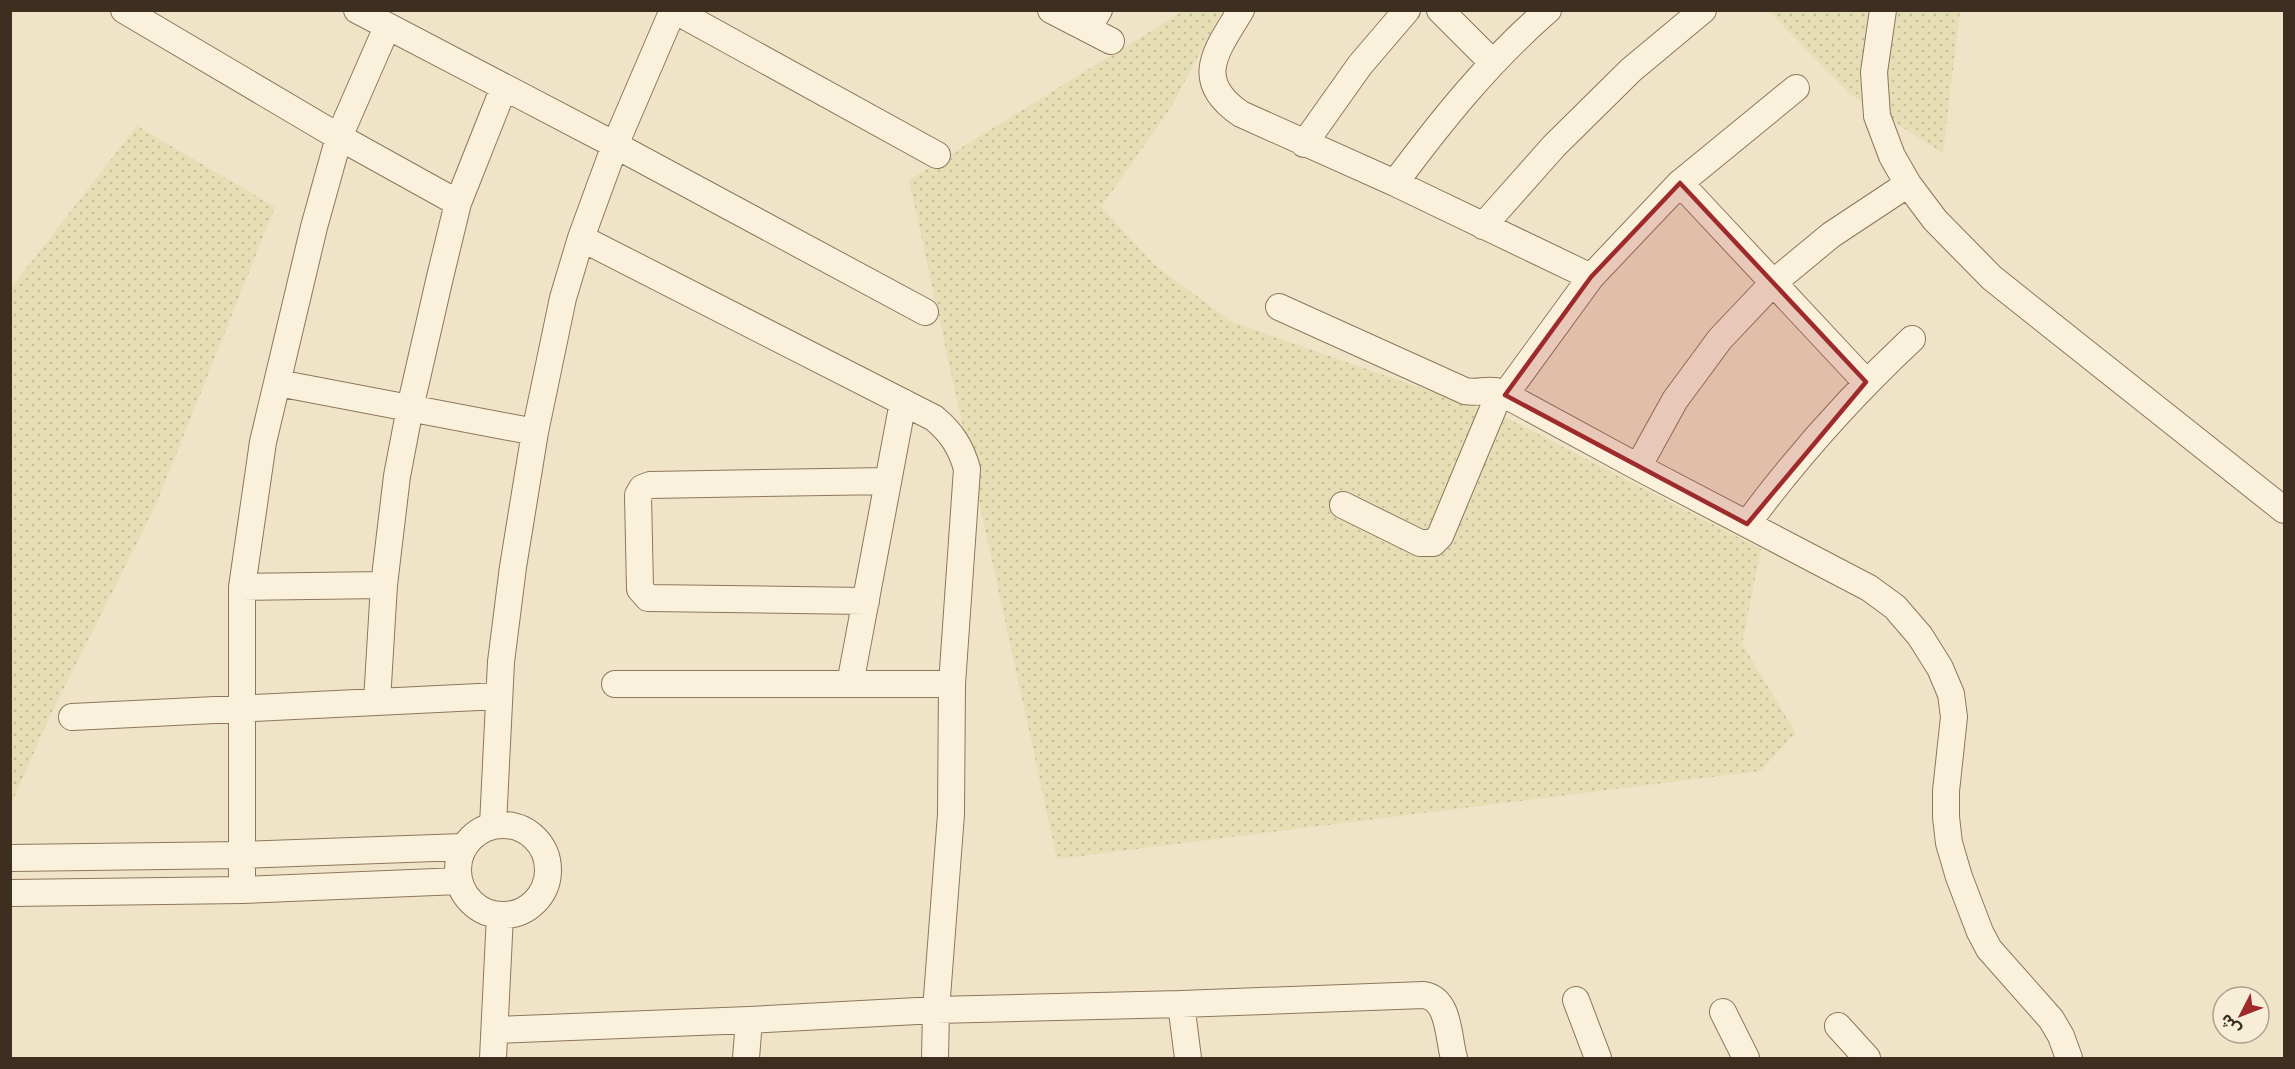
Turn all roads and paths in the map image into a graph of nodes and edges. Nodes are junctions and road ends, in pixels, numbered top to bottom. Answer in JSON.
{"nodes":[{"id":1,"x":124,"y":10,"type":"edge"},
{"id":2,"x":357,"y":10,"type":"edge"},
{"id":3,"x":674,"y":10,"type":"edge"},
{"id":4,"x":1051,"y":10,"type":"edge"},
{"id":5,"x":1241,"y":10,"type":"edge"},
{"id":6,"x":1407,"y":10,"type":"edge"},
{"id":7,"x":1440,"y":10,"type":"edge"},
{"id":8,"x":1548,"y":10,"type":"edge"},
{"id":9,"x":1703,"y":10,"type":"edge"},
{"id":10,"x":1883,"y":10,"type":"edge"},
{"id":11,"x":1094,"y":20,"type":"edge"},
{"id":12,"x":387,"y":27,"type":"junction"},
{"id":13,"x":1111,"y":41,"type":"dead end"},
{"id":14,"x":1493,"y":63,"type":"junction"},
{"id":15,"x":504,"y":87,"type":"junction"},
{"id":16,"x":1796,"y":88,"type":"dead end"},
{"id":17,"x":339,"y":137,"type":"junction"},
{"id":18,"x":1304,"y":144,"type":"junction"},
{"id":19,"x":615,"y":145,"type":"junction"},
{"id":20,"x":937,"y":155,"type":"dead end"},
{"id":21,"x":1395,"y":183,"type":"junction"},
{"id":22,"x":1680,"y":183,"type":"junction"},
{"id":23,"x":1908,"y":184,"type":"junction"},
{"id":24,"x":458,"y":203,"type":"junction"},
{"id":25,"x":1483,"y":225,"type":"junction"},
{"id":26,"x":581,"y":238,"type":"junction"},
{"id":27,"x":1591,"y":277,"type":"junction"},
{"id":28,"x":1773,"y":283,"type":"junction"},
{"id":29,"x":1279,"y":307,"type":"dead end"},
{"id":30,"x":925,"y":312,"type":"dead end"},
{"id":31,"x":1912,"y":339,"type":"dead end"},
{"id":32,"x":1866,"y":382,"type":"junction"},
{"id":33,"x":278,"y":383,"type":"junction"},
{"id":34,"x":1503,"y":393,"type":"junction"},
{"id":35,"x":903,"y":402,"type":"junction"},
{"id":36,"x":410,"y":408,"type":"junction"},
{"id":37,"x":535,"y":432,"type":"junction"},
{"id":38,"x":1638,"y":467,"type":"junction"},
{"id":39,"x":888,"y":482,"type":"junction"},
{"id":40,"x":1343,"y":505,"type":"dead end"},
{"id":41,"x":2284,"y":510,"type":"edge"},
{"id":42,"x":1748,"y":524,"type":"junction"},
{"id":43,"x":384,"y":585,"type":"junction"},
{"id":44,"x":242,"y":587,"type":"junction"},
{"id":45,"x":866,"y":602,"type":"junction"},
{"id":46,"x":615,"y":684,"type":"dead end"},
{"id":47,"x":850,"y":684,"type":"junction"},
{"id":48,"x":952,"y":684,"type":"junction"},
{"id":49,"x":499,"y":696,"type":"junction"},
{"id":50,"x":377,"y":700,"type":"junction"},
{"id":51,"x":242,"y":707,"type":"junction"},
{"id":52,"x":72,"y":717,"type":"dead end"},
{"id":53,"x":493,"y":825,"type":"junction"},
{"id":54,"x":464,"y":847,"type":"junction"},
{"id":55,"x":242,"y":855,"type":"junction"},
{"id":56,"x":10,"y":858,"type":"edge"},
{"id":57,"x":459,"y":881,"type":"junction"},
{"id":58,"x":242,"y":890,"type":"junction"},
{"id":59,"x":10,"y":893,"type":"edge"},
{"id":60,"x":500,"y":915,"type":"junction"},
{"id":61,"x":1576,"y":1000,"type":"dead end"},
{"id":62,"x":1181,"y":1004,"type":"junction"},
{"id":63,"x":936,"y":1010,"type":"junction"},
{"id":64,"x":1723,"y":1012,"type":"dead end"},
{"id":65,"x":749,"y":1020,"type":"junction"},
{"id":66,"x":1838,"y":1026,"type":"dead end"},
{"id":67,"x":495,"y":1030,"type":"junction"},
{"id":68,"x":1596,"y":1058,"type":"edge"},
{"id":69,"x":493,"y":1059,"type":"edge"},
{"id":70,"x":746,"y":1059,"type":"edge"},
{"id":71,"x":935,"y":1059,"type":"edge"},
{"id":72,"x":1188,"y":1059,"type":"edge"},
{"id":73,"x":1454,"y":1059,"type":"edge"},
{"id":74,"x":1746,"y":1059,"type":"edge"},
{"id":75,"x":1867,"y":1059,"type":"edge"},
{"id":76,"x":2070,"y":1059,"type":"edge"}],
"edges":[{"from":1,"to":17,"type":"street"},
{"from":2,"to":12,"type":"street"},
{"from":3,"to":19,"type":"street"},
{"from":3,"to":20,"type":"street"},
{"from":4,"to":11,"type":"street"},
{"from":5,"to":18,"type":"street"},
{"from":6,"to":18,"type":"street"},
{"from":7,"to":14,"type":"street"},
{"from":8,"to":14,"type":"street"},
{"from":9,"to":25,"type":"street"},
{"from":10,"to":23,"type":"street"},
{"from":11,"to":13,"type":"street"},
{"from":12,"to":15,"type":"street"},
{"from":12,"to":17,"type":"street"},
{"from":14,"to":21,"type":"street"},
{"from":15,"to":19,"type":"street"},
{"from":15,"to":24,"type":"street"},
{"from":16,"to":22,"type":"street"},
{"from":17,"to":24,"type":"street"},
{"from":17,"to":33,"type":"street"},
{"from":18,"to":21,"type":"street"},
{"from":19,"to":26,"type":"street"},
{"from":19,"to":30,"type":"street"},
{"from":21,"to":25,"type":"street"},
{"from":22,"to":27,"type":"street"},
{"from":22,"to":28,"type":"street"},
{"from":23,"to":28,"type":"street"},
{"from":23,"to":41,"type":"street"},
{"from":24,"to":36,"type":"street"},
{"from":25,"to":27,"type":"street"},
{"from":26,"to":35,"type":"street"},
{"from":26,"to":37,"type":"street"},
{"from":27,"to":34,"type":"street"},
{"from":28,"to":32,"type":"street"},
{"from":28,"to":38,"type":"street"},
{"from":29,"to":34,"type":"street"},
{"from":31,"to":32,"type":"street"},
{"from":32,"to":42,"type":"street"},
{"from":33,"to":36,"type":"street"},
{"from":33,"to":44,"type":"street"},
{"from":34,"to":38,"type":"street"},
{"from":34,"to":40,"type":"street"},
{"from":35,"to":39,"type":"street"},
{"from":35,"to":48,"type":"street"},
{"from":36,"to":37,"type":"street"},
{"from":36,"to":43,"type":"street"},
{"from":37,"to":49,"type":"street"},
{"from":38,"to":42,"type":"street"},
{"from":39,"to":45,"type":"street"},
{"from":39,"to":45,"type":"street"},
{"from":42,"to":76,"type":"street"},
{"from":43,"to":44,"type":"street"},
{"from":43,"to":50,"type":"street"},
{"from":44,"to":51,"type":"street"},
{"from":45,"to":47,"type":"street"},
{"from":46,"to":47,"type":"street"},
{"from":47,"to":48,"type":"street"},
{"from":48,"to":63,"type":"street"},
{"from":49,"to":50,"type":"street"},
{"from":49,"to":53,"type":"street"},
{"from":50,"to":51,"type":"street"},
{"from":51,"to":52,"type":"street"},
{"from":51,"to":55,"type":"street"},
{"from":53,"to":54,"type":"street"},
{"from":53,"to":60,"type":"street"},
{"from":54,"to":55,"type":"street"},
{"from":54,"to":57,"type":"street"},
{"from":55,"to":56,"type":"street"},
{"from":55,"to":58,"type":"street"},
{"from":57,"to":58,"type":"street"},
{"from":57,"to":60,"type":"street"},
{"from":58,"to":59,"type":"street"},
{"from":60,"to":67,"type":"street"},
{"from":61,"to":68,"type":"street"},
{"from":62,"to":63,"type":"street"},
{"from":62,"to":72,"type":"street"},
{"from":62,"to":73,"type":"street"},
{"from":63,"to":65,"type":"street"},
{"from":63,"to":71,"type":"street"},
{"from":64,"to":74,"type":"street"},
{"from":65,"to":67,"type":"street"},
{"from":65,"to":70,"type":"street"},
{"from":66,"to":75,"type":"street"},
{"from":67,"to":69,"type":"street"}]}
